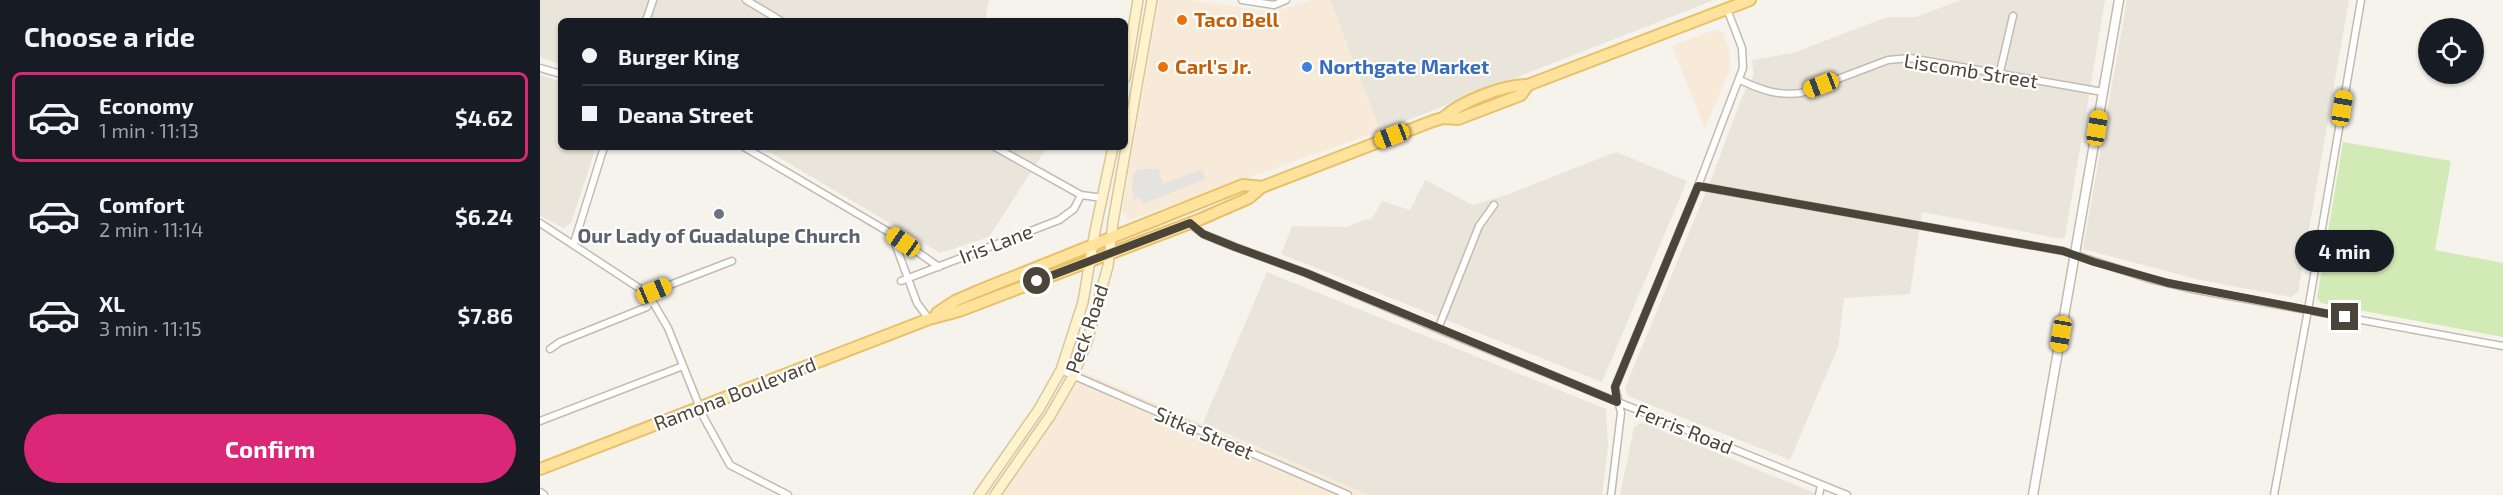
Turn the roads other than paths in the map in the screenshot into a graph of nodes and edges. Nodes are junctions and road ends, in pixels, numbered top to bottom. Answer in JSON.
{"nodes":[{"id":1,"x":653,"y":0,"type":"edge"},
{"id":2,"x":746,"y":0,"type":"edge"},
{"id":3,"x":1138,"y":0,"type":"edge"},
{"id":4,"x":1152,"y":0,"type":"edge"},
{"id":5,"x":1242,"y":0,"type":"edge"},
{"id":6,"x":1286,"y":0,"type":"edge"},
{"id":7,"x":1750,"y":0,"type":"edge"},
{"id":8,"x":2119,"y":0,"type":"edge"},
{"id":9,"x":2361,"y":0,"type":"edge"},
{"id":10,"x":1726,"y":9,"type":"junction"},
{"id":11,"x":2013,"y":16,"type":"dead end"},
{"id":12,"x":647,"y":18,"type":"edge"},
{"id":13,"x":776,"y":18,"type":"edge"},
{"id":14,"x":1128,"y":60,"type":"edge"},
{"id":15,"x":540,"y":68,"type":"edge"},
{"id":16,"x":558,"y":73,"type":"edge"},
{"id":17,"x":2000,"y":76,"type":"junction"},
{"id":18,"x":1740,"y":80,"type":"junction"},
{"id":19,"x":2103,"y":92,"type":"junction"},
{"id":20,"x":1128,"y":119,"type":"edge"},
{"id":21,"x":603,"y":150,"type":"edge"},
{"id":22,"x":749,"y":150,"type":"edge"},
{"id":23,"x":1000,"y":150,"type":"edge"},
{"id":24,"x":1112,"y":150,"type":"edge"},
{"id":25,"x":1124,"y":150,"type":"edge"},
{"id":26,"x":1698,"y":186,"type":"junction"},
{"id":27,"x":1262,"y":187,"type":"junction"},
{"id":28,"x":1081,"y":195,"type":"junction"},
{"id":29,"x":1103,"y":198,"type":"junction"},
{"id":30,"x":1494,"y":205,"type":"dead end"},
{"id":31,"x":540,"y":223,"type":"edge"},
{"id":32,"x":1190,"y":223,"type":"junction"},
{"id":33,"x":892,"y":234,"type":"junction"},
{"id":34,"x":1111,"y":237,"type":"junction"},
{"id":35,"x":574,"y":243,"type":"junction"},
{"id":36,"x":1093,"y":245,"type":"junction"},
{"id":37,"x":1110,"y":254,"type":"junction"},
{"id":38,"x":2075,"y":255,"type":"junction"},
{"id":39,"x":732,"y":261,"type":"dead end"},
{"id":40,"x":1090,"y":261,"type":"junction"},
{"id":41,"x":939,"y":267,"type":"junction"},
{"id":42,"x":905,"y":280,"type":"junction"},
{"id":43,"x":651,"y":299,"type":"junction"},
{"id":44,"x":2308,"y":310,"type":"junction"},
{"id":45,"x":929,"y":319,"type":"junction"},
{"id":46,"x":1438,"y":329,"type":"junction"},
{"id":47,"x":2503,"y":346,"type":"edge"},
{"id":48,"x":550,"y":349,"type":"dead end"},
{"id":49,"x":683,"y":366,"type":"junction"},
{"id":50,"x":1061,"y":370,"type":"junction"},
{"id":51,"x":1073,"y":376,"type":"junction"},
{"id":52,"x":1617,"y":402,"type":"junction"},
{"id":53,"x":700,"y":408,"type":"junction"},
{"id":54,"x":540,"y":421,"type":"edge"},
{"id":55,"x":540,"y":469,"type":"edge"},
{"id":56,"x":1821,"y":484,"type":"junction"},
{"id":57,"x":788,"y":495,"type":"edge"},
{"id":58,"x":979,"y":495,"type":"edge"},
{"id":59,"x":995,"y":495,"type":"edge"},
{"id":60,"x":1348,"y":495,"type":"edge"},
{"id":61,"x":1611,"y":495,"type":"edge"},
{"id":62,"x":1819,"y":495,"type":"edge"},
{"id":63,"x":1847,"y":495,"type":"edge"},
{"id":64,"x":2033,"y":495,"type":"edge"},
{"id":65,"x":2274,"y":495,"type":"edge"}],
"edges":[{"from":1,"to":12,"type":"street"},
{"from":2,"to":13,"type":"street"},
{"from":3,"to":14,"type":"main road"},
{"from":4,"to":20,"type":"main road","name":"Peck Road"},
{"from":5,"to":6,"type":"street"},
{"from":7,"to":10,"type":"main road","name":"Ramona Boulevard"},
{"from":8,"to":19,"type":"street"},
{"from":9,"to":44,"type":"street"},
{"from":10,"to":18,"type":"street"},
{"from":10,"to":27,"type":"main road","name":"Ramona Boulevard"},
{"from":11,"to":17,"type":"street"},
{"from":15,"to":16,"type":"street"},
{"from":17,"to":18,"type":"street","name":"Liscomb Street"},
{"from":17,"to":19,"type":"street","name":"Liscomb Street"},
{"from":18,"to":26,"type":"street"},
{"from":19,"to":38,"type":"street"},
{"from":21,"to":35,"type":"street"},
{"from":22,"to":33,"type":"street"},
{"from":23,"to":28,"type":"street"},
{"from":24,"to":29,"type":"main road","name":"Peck Road"},
{"from":25,"to":34,"type":"main road","name":"Peck Road"},
{"from":26,"to":38,"type":"street"},
{"from":26,"to":52,"type":"street"},
{"from":27,"to":32,"type":"main road","name":"Ramona Boulevard"},
{"from":27,"to":34,"type":"main road","name":"Ramona Boulevard"},
{"from":28,"to":29,"type":"street"},
{"from":28,"to":41,"type":"street","name":"Iris Lane"},
{"from":29,"to":36,"type":"main road","name":"Peck Road"},
{"from":30,"to":46,"type":"street"},
{"from":31,"to":35,"type":"street"},
{"from":32,"to":37,"type":"main road","name":"Ramona Boulevard"},
{"from":32,"to":46,"type":"street","name":"Ferris Road"},
{"from":33,"to":41,"type":"street"},
{"from":33,"to":42,"type":"street"},
{"from":34,"to":36,"type":"main road","name":"Ramona Boulevard"},
{"from":34,"to":37,"type":"main road","name":"Peck Road"},
{"from":35,"to":43,"type":"street"},
{"from":36,"to":40,"type":"main road","name":"Peck Road"},
{"from":36,"to":45,"type":"main road","name":"Ramona Boulevard"},
{"from":37,"to":40,"type":"main road","name":"Ramona Boulevard"},
{"from":37,"to":51,"type":"main road","name":"Peck Road"},
{"from":38,"to":44,"type":"street"},
{"from":38,"to":64,"type":"street"},
{"from":39,"to":43,"type":"street"},
{"from":40,"to":45,"type":"main road","name":"Ramona Boulevard"},
{"from":40,"to":50,"type":"main road","name":"Peck Road"},
{"from":41,"to":42,"type":"street","name":"Iris Lane"},
{"from":42,"to":45,"type":"street"},
{"from":43,"to":48,"type":"street"},
{"from":43,"to":49,"type":"street"},
{"from":44,"to":47,"type":"street"},
{"from":44,"to":65,"type":"street"},
{"from":45,"to":53,"type":"main road","name":"Ramona Boulevard"},
{"from":46,"to":52,"type":"street","name":"Ferris Road"},
{"from":49,"to":53,"type":"street"},
{"from":49,"to":54,"type":"street"},
{"from":50,"to":51,"type":"street","name":"Sitka Street"},
{"from":50,"to":58,"type":"main road","name":"Peck Road"},
{"from":51,"to":59,"type":"main road","name":"Peck Road"},
{"from":51,"to":60,"type":"street","name":"Sitka Street"},
{"from":52,"to":56,"type":"street","name":"Ferris Road"},
{"from":52,"to":61,"type":"street"},
{"from":53,"to":55,"type":"main road","name":"Ramona Boulevard"},
{"from":53,"to":57,"type":"street"},
{"from":56,"to":62,"type":"street"},
{"from":56,"to":63,"type":"street","name":"Ferris Road"}]}
